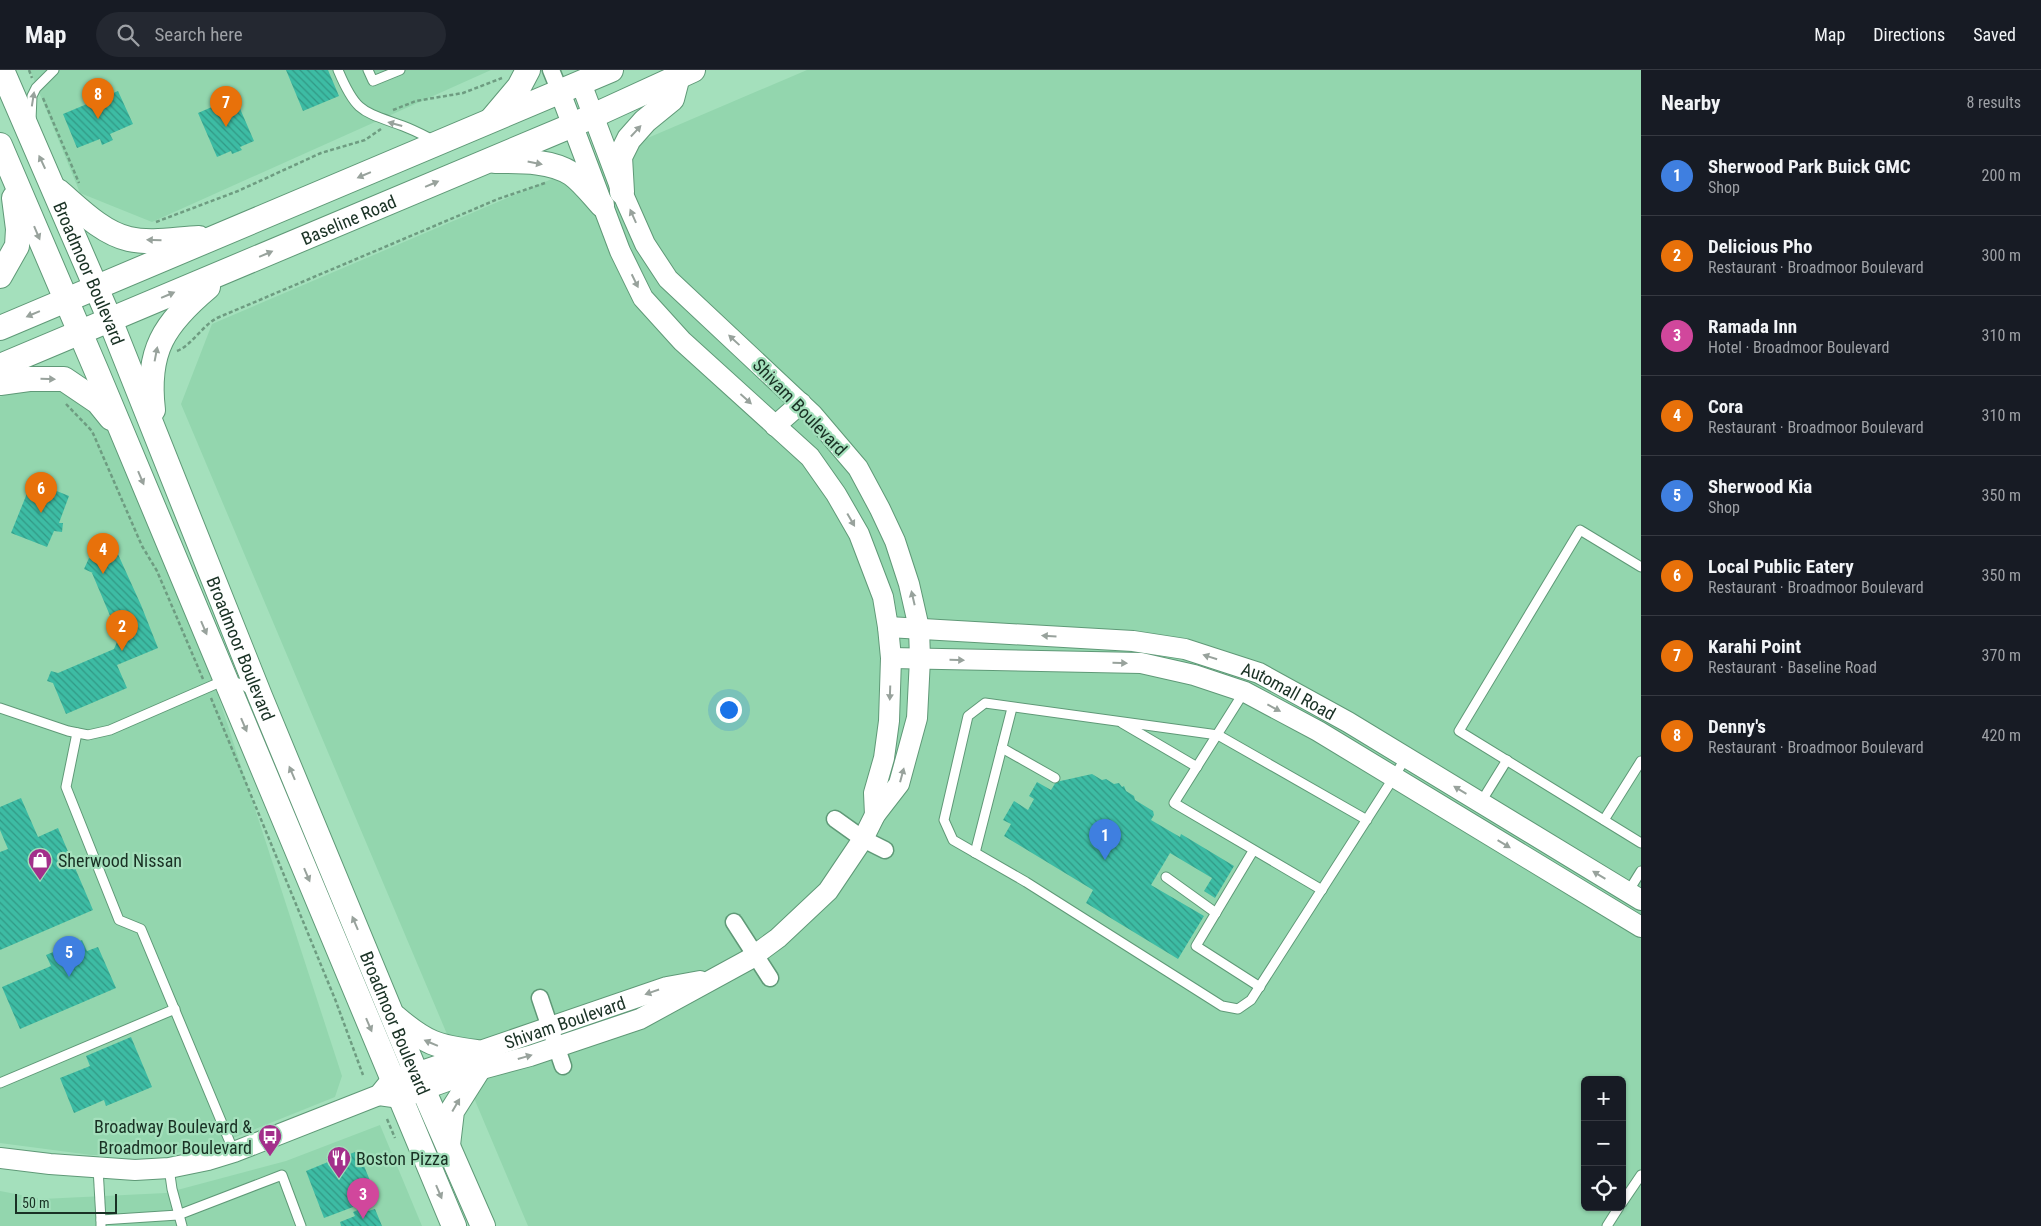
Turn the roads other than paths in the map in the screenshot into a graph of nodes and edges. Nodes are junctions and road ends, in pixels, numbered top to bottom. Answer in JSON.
{"nodes":[{"id":1,"x":2,"y":70,"type":"edge"},
{"id":2,"x":54,"y":70,"type":"edge"},
{"id":3,"x":338,"y":70,"type":"edge"},
{"id":4,"x":368,"y":70,"type":"edge"},
{"id":5,"x":400,"y":70,"type":"edge"},
{"id":6,"x":551,"y":70,"type":"edge"},
{"id":7,"x":611,"y":70,"type":"edge"},
{"id":8,"x":518,"y":73,"type":"edge"},
{"id":9,"x":686,"y":73,"type":"edge"},
{"id":10,"x":572,"y":82,"type":"edge"},
{"id":11,"x":583,"y":120,"type":"junction"},
{"id":12,"x":488,"y":123,"type":"junction"},
{"id":13,"x":30,"y":135,"type":"junction"},
{"id":14,"x":440,"y":143,"type":"junction"},
{"id":15,"x":0,"y":145,"type":"edge"},
{"id":16,"x":486,"y":161,"type":"junction"},
{"id":17,"x":11,"y":172,"type":"junction"},
{"id":18,"x":55,"y":188,"type":"junction"},
{"id":19,"x":622,"y":192,"type":"junction"},
{"id":20,"x":602,"y":204,"type":"junction"},
{"id":21,"x":220,"y":236,"type":"junction"},
{"id":22,"x":225,"y":271,"type":"junction"},
{"id":23,"x":0,"y":276,"type":"edge"},
{"id":24,"x":97,"y":288,"type":"junction"},
{"id":25,"x":66,"y":300,"type":"junction"},
{"id":26,"x":94,"y":327,"type":"junction"},
{"id":27,"x":0,"y":328,"type":"edge"},
{"id":28,"x":0,"y":366,"type":"edge"},
{"id":29,"x":0,"y":383,"type":"edge"},
{"id":30,"x":801,"y":403,"type":"junction"},
{"id":31,"x":776,"y":426,"type":"junction"},
{"id":32,"x":122,"y":433,"type":"junction"},
{"id":33,"x":157,"y":437,"type":"junction"},
{"id":34,"x":182,"y":500,"type":"junction"},
{"id":35,"x":1641,"y":567,"type":"edge"},
{"id":36,"x":888,"y":627,"type":"junction"},
{"id":37,"x":920,"y":628,"type":"junction"},
{"id":38,"x":891,"y":658,"type":"junction"},
{"id":39,"x":920,"y":660,"type":"junction"},
{"id":40,"x":225,"y":680,"type":"junction"},
{"id":41,"x":1244,"y":692,"type":"junction"},
{"id":42,"x":260,"y":696,"type":"junction"},
{"id":43,"x":0,"y":708,"type":"edge"},
{"id":44,"x":1012,"y":708,"type":"junction"},
{"id":45,"x":1117,"y":720,"type":"junction"},
{"id":46,"x":77,"y":733,"type":"junction"},
{"id":47,"x":1218,"y":735,"type":"junction"},
{"id":48,"x":1002,"y":748,"type":"junction"},
{"id":49,"x":1406,"y":757,"type":"junction"},
{"id":50,"x":1507,"y":760,"type":"junction"},
{"id":51,"x":1641,"y":761,"type":"edge"},
{"id":52,"x":1197,"y":767,"type":"junction"},
{"id":53,"x":1055,"y":778,"type":"dead end"},
{"id":54,"x":1394,"y":778,"type":"junction"},
{"id":55,"x":1480,"y":803,"type":"junction"},
{"id":56,"x":874,"y":815,"type":"junction"},
{"id":57,"x":835,"y":819,"type":"dead end"},
{"id":58,"x":1367,"y":820,"type":"junction"},
{"id":59,"x":1604,"y":820,"type":"junction"},
{"id":60,"x":863,"y":839,"type":"junction"},
{"id":61,"x":1641,"y":843,"type":"edge"},
{"id":62,"x":885,"y":850,"type":"dead end"},
{"id":63,"x":1253,"y":851,"type":"junction"},
{"id":64,"x":975,"y":853,"type":"junction"},
{"id":65,"x":1641,"y":871,"type":"edge"},
{"id":66,"x":1166,"y":877,"type":"dead end"},
{"id":67,"x":1322,"y":890,"type":"junction"},
{"id":68,"x":1634,"y":896,"type":"edge"},
{"id":69,"x":1216,"y":913,"type":"junction"},
{"id":70,"x":734,"y":922,"type":"dead end"},
{"id":71,"x":1641,"y":927,"type":"edge"},
{"id":72,"x":754,"y":956,"type":"junction"},
{"id":73,"x":716,"y":977,"type":"junction"},
{"id":74,"x":770,"y":978,"type":"dead end"},
{"id":75,"x":1260,"y":987,"type":"junction"},
{"id":76,"x":540,"y":998,"type":"dead end"},
{"id":77,"x":175,"y":1009,"type":"junction"},
{"id":78,"x":394,"y":1016,"type":"junction"},
{"id":79,"x":551,"y":1028,"type":"junction"},
{"id":80,"x":557,"y":1047,"type":"junction"},
{"id":81,"x":477,"y":1061,"type":"junction"},
{"id":82,"x":563,"y":1066,"type":"dead end"},
{"id":83,"x":420,"y":1081,"type":"junction"},
{"id":84,"x":0,"y":1083,"type":"edge"},
{"id":85,"x":390,"y":1091,"type":"junction"},
{"id":86,"x":448,"y":1145,"type":"junction"},
{"id":87,"x":234,"y":1152,"type":"junction"},
{"id":88,"x":0,"y":1158,"type":"edge"},
{"id":89,"x":98,"y":1168,"type":"junction"},
{"id":90,"x":169,"y":1168,"type":"junction"},
{"id":91,"x":1641,"y":1175,"type":"edge"},
{"id":92,"x":1626,"y":1197,"type":"edge"},
{"id":93,"x":1616,"y":1211,"type":"edge"},
{"id":94,"x":178,"y":1215,"type":"junction"},
{"id":95,"x":101,"y":1223,"type":"edge"},
{"id":96,"x":182,"y":1226,"type":"edge"},
{"id":97,"x":301,"y":1226,"type":"edge"},
{"id":98,"x":454,"y":1226,"type":"edge"},
{"id":99,"x":482,"y":1226,"type":"edge"},
{"id":100,"x":1607,"y":1226,"type":"edge"}],
"edges":[{"from":1,"to":13,"type":"main road","name":"Broadmoor Boulevard"},
{"from":13,"to":2,"type":"lane","one_way":true},
{"from":14,"to":3,"type":"lane","one_way":true},
{"from":4,"to":5,"type":"lane"},
{"from":6,"to":10,"type":"street"},
{"from":7,"to":10,"type":"main road","name":"Baseline Road"},
{"from":8,"to":12,"type":"main road"},
{"from":9,"to":11,"type":"main road","name":"Baseline Road"},
{"from":19,"to":9,"type":"main road","one_way":true},
{"from":10,"to":11,"type":"street"},
{"from":10,"to":12,"type":"main road","name":"Baseline Road"},
{"from":11,"to":16,"type":"main road","name":"Baseline Road"},
{"from":11,"to":19,"type":"street","name":"Shivam Boulevard"},
{"from":11,"to":20,"type":"street","name":"Shivam Boulevard"},
{"from":12,"to":14,"type":"main road","name":"Baseline Road"},
{"from":18,"to":13,"type":"main road","name":"Broadmoor Boulevard","one_way":true},
{"from":14,"to":21,"type":"main road","name":"Baseline Road","one_way":true},
{"from":15,"to":17,"type":"main road","name":"Broadmoor Boulevard"},
{"from":16,"to":20,"type":"main road","one_way":true},
{"from":22,"to":16,"type":"main road","name":"Baseline Road","one_way":true},
{"from":17,"to":23,"type":"main road"},
{"from":17,"to":25,"type":"main road","name":"Broadmoor Boulevard","one_way":true},
{"from":21,"to":18,"type":"main road","one_way":true},
{"from":18,"to":24,"type":"main road","name":"Broadmoor Boulevard"},
{"from":30,"to":19,"type":"street","name":"Shivam Boulevard","one_way":true},
{"from":20,"to":31,"type":"street","name":"Shivam Boulevard","one_way":true},
{"from":21,"to":24,"type":"main road","name":"Baseline Road"},
{"from":26,"to":22,"type":"main road","name":"Baseline Road","one_way":true},
{"from":33,"to":22,"type":"main road","one_way":true},
{"from":24,"to":25,"type":"main road","name":"Baseline Road"},
{"from":24,"to":26,"type":"main road","name":"Broadmoor Boulevard"},
{"from":25,"to":26,"type":"main road","name":"Broadmoor Boulevard"},
{"from":25,"to":27,"type":"main road","name":"Baseline Road","one_way":true},
{"from":26,"to":28,"type":"main road","name":"Baseline Road"},
{"from":26,"to":32,"type":"main road","name":"Broadmoor Boulevard"},
{"from":26,"to":33,"type":"main road","name":"Broadmoor Boulevard"},
{"from":26,"to":34,"type":"main road"},
{"from":29,"to":32,"type":"main road","one_way":true},
{"from":30,"to":31,"type":"street"},
{"from":37,"to":30,"type":"street","name":"Shivam Boulevard","one_way":true},
{"from":31,"to":36,"type":"street","name":"Shivam Boulevard","one_way":true},
{"from":32,"to":40,"type":"main road","name":"Broadmoor Boulevard","one_way":true},
{"from":33,"to":34,"type":"main road","name":"Broadmoor Boulevard"},
{"from":34,"to":42,"type":"main road","name":"Broadmoor Boulevard"},
{"from":35,"to":50,"type":"lane"},
{"from":36,"to":37,"type":"street","name":"Automall Road"},
{"from":36,"to":38,"type":"street","name":"Shivam Boulevard"},
{"from":37,"to":39,"type":"street","name":"Shivam Boulevard"},
{"from":49,"to":37,"type":"street","name":"Automall Road","one_way":true},
{"from":38,"to":39,"type":"street","name":"Automall Road"},
{"from":38,"to":56,"type":"street","name":"Shivam Boulevard","one_way":true},
{"from":39,"to":41,"type":"street","name":"Automall Road","one_way":true},
{"from":56,"to":39,"type":"street","name":"Shivam Boulevard","one_way":true},
{"from":40,"to":42,"type":"lane"},
{"from":40,"to":46,"type":"lane"},
{"from":40,"to":85,"type":"main road","name":"Broadmoor Boulevard","one_way":true},
{"from":41,"to":47,"type":"lane"},
{"from":41,"to":54,"type":"street","name":"Automall Road","one_way":true},
{"from":78,"to":42,"type":"main road","name":"Broadmoor Boulevard","one_way":true},
{"from":43,"to":46,"type":"lane"},
{"from":44,"to":45,"type":"lane"},
{"from":44,"to":48,"type":"lane"},
{"from":44,"to":64,"type":"lane"},
{"from":45,"to":47,"type":"lane"},
{"from":45,"to":52,"type":"lane"},
{"from":46,"to":77,"type":"lane"},
{"from":47,"to":52,"type":"lane"},
{"from":47,"to":58,"type":"lane"},
{"from":48,"to":53,"type":"lane"},
{"from":48,"to":64,"type":"lane"},
{"from":49,"to":54,"type":"lane"},
{"from":55,"to":49,"type":"street","name":"Automall Road","one_way":true},
{"from":50,"to":55,"type":"lane"},
{"from":50,"to":59,"type":"lane"},
{"from":51,"to":59,"type":"lane"},
{"from":52,"to":63,"type":"lane"},
{"from":54,"to":58,"type":"lane"},
{"from":54,"to":71,"type":"street","name":"Automall Road","one_way":true},
{"from":68,"to":55,"type":"street","name":"Automall Road","one_way":true},
{"from":56,"to":60,"type":"street","name":"Shivam Boulevard"},
{"from":57,"to":60,"type":"street"},
{"from":58,"to":67,"type":"lane"},
{"from":59,"to":61,"type":"lane"},
{"from":60,"to":62,"type":"street"},
{"from":60,"to":72,"type":"street","name":"Shivam Boulevard"},
{"from":63,"to":67,"type":"lane"},
{"from":63,"to":69,"type":"lane"},
{"from":64,"to":75,"type":"lane"},
{"from":65,"to":68,"type":"lane"},
{"from":66,"to":69,"type":"lane"},
{"from":67,"to":75,"type":"lane"},
{"from":69,"to":75,"type":"lane"},
{"from":70,"to":72,"type":"street"},
{"from":72,"to":73,"type":"street","name":"Shivam Boulevard"},
{"from":72,"to":74,"type":"street"},
{"from":73,"to":79,"type":"street","name":"Shivam Boulevard","one_way":true},
{"from":73,"to":80,"type":"street","name":"Shivam Boulevard"},
{"from":76,"to":79,"type":"street"},
{"from":77,"to":84,"type":"lane"},
{"from":77,"to":87,"type":"lane"},
{"from":81,"to":78,"type":"main road","one_way":true},
{"from":78,"to":83,"type":"main road","name":"Broadmoor Boulevard"},
{"from":79,"to":80,"type":"street"},
{"from":79,"to":81,"type":"street","name":"Shivam Boulevard"},
{"from":81,"to":80,"type":"street","name":"Shivam Boulevard","one_way":true},
{"from":80,"to":82,"type":"street"},
{"from":81,"to":83,"type":"street","name":"Shivam Boulevard"},
{"from":86,"to":81,"type":"main road","one_way":true},
{"from":83,"to":85,"type":"street","name":"Shivam Boulevard"},
{"from":83,"to":86,"type":"main road","name":"Broadmoor Boulevard"},
{"from":85,"to":87,"type":"street","name":"Shivam Boulevard"},
{"from":85,"to":98,"type":"main road","name":"Broadmoor Boulevard","one_way":true},
{"from":86,"to":99,"type":"main road","name":"Broadmoor Boulevard"},
{"from":87,"to":90,"type":"street","name":"Shivam Boulevard"},
{"from":88,"to":89,"type":"street","name":"Shivam Boulevard"},
{"from":89,"to":90,"type":"street","name":"Shivam Boulevard"},
{"from":89,"to":95,"type":"lane"},
{"from":90,"to":94,"type":"lane"},
{"from":91,"to":92,"type":"lane"},
{"from":93,"to":100,"type":"lane"},
{"from":94,"to":95,"type":"lane"},
{"from":94,"to":96,"type":"lane"},
{"from":94,"to":97,"type":"lane"}]}
